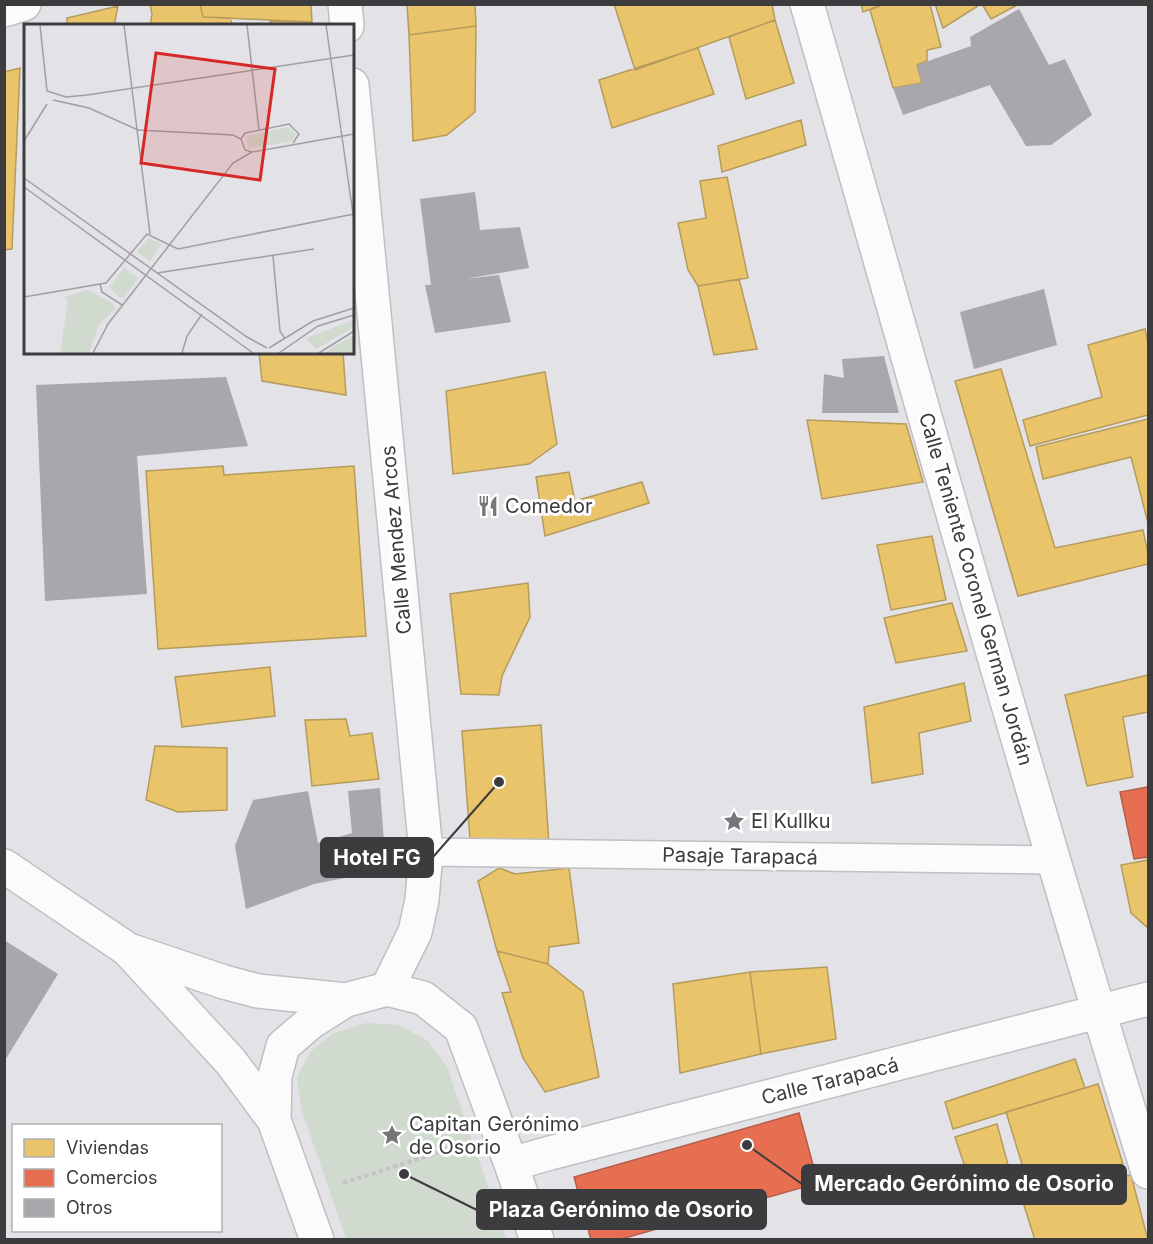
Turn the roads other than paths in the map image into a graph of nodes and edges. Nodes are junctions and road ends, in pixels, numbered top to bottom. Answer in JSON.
{"nodes":[{"id":1,"x":24,"y":4,"type":"edge"},
{"id":2,"x":345,"y":4,"type":"edge"},
{"id":3,"x":807,"y":4,"type":"edge"},
{"id":4,"x":4,"y":9,"type":"edge"},
{"id":5,"x":347,"y":24,"type":"edge"},
{"id":6,"x":354,"y":106,"type":"edge"},
{"id":7,"x":426,"y":852,"type":"junction"},
{"id":8,"x":1053,"y":860,"type":"junction"},
{"id":9,"x":4,"y":866,"type":"edge"},
{"id":10,"x":127,"y":950,"type":"junction"},
{"id":11,"x":387,"y":989,"type":"junction"},
{"id":12,"x":1149,"y":999,"type":"edge"},
{"id":13,"x":346,"y":1000,"type":"junction"},
{"id":14,"x":1098,"y":1012,"type":"junction"},
{"id":15,"x":274,"y":1120,"type":"junction"},
{"id":16,"x":511,"y":1164,"type":"junction"},
{"id":17,"x":1149,"y":1172,"type":"edge"},
{"id":18,"x":317,"y":1239,"type":"edge"},
{"id":19,"x":537,"y":1239,"type":"edge"}],
"edges":[{"from":1,"to":4,"type":"street"},
{"from":2,"to":5,"type":"street"},
{"from":3,"to":8,"type":"street","name":"Calle Teniente Coronel German Jordán"},
{"from":6,"to":7,"type":"street","name":"Calle Mendez Arcos"},
{"from":7,"to":8,"type":"lane","name":"Pasaje Tarapacá"},
{"from":7,"to":11,"type":"street","name":"Calle Mendez Arcos"},
{"from":8,"to":14,"type":"street","name":"Calle Teniente Coronel German Jordán"},
{"from":9,"to":10,"type":"street"},
{"from":10,"to":13,"type":"street"},
{"from":10,"to":15,"type":"street"},
{"from":11,"to":13,"type":"street"},
{"from":11,"to":16,"type":"street"},
{"from":12,"to":14,"type":"street","name":"Calle Tarapacá"},
{"from":13,"to":15,"type":"street"},
{"from":14,"to":16,"type":"street","name":"Calle Tarapacá"},
{"from":14,"to":17,"type":"street","name":"Calle Teniente Coronel German Jordán"},
{"from":15,"to":18,"type":"street"},
{"from":16,"to":19,"type":"street"}]}
